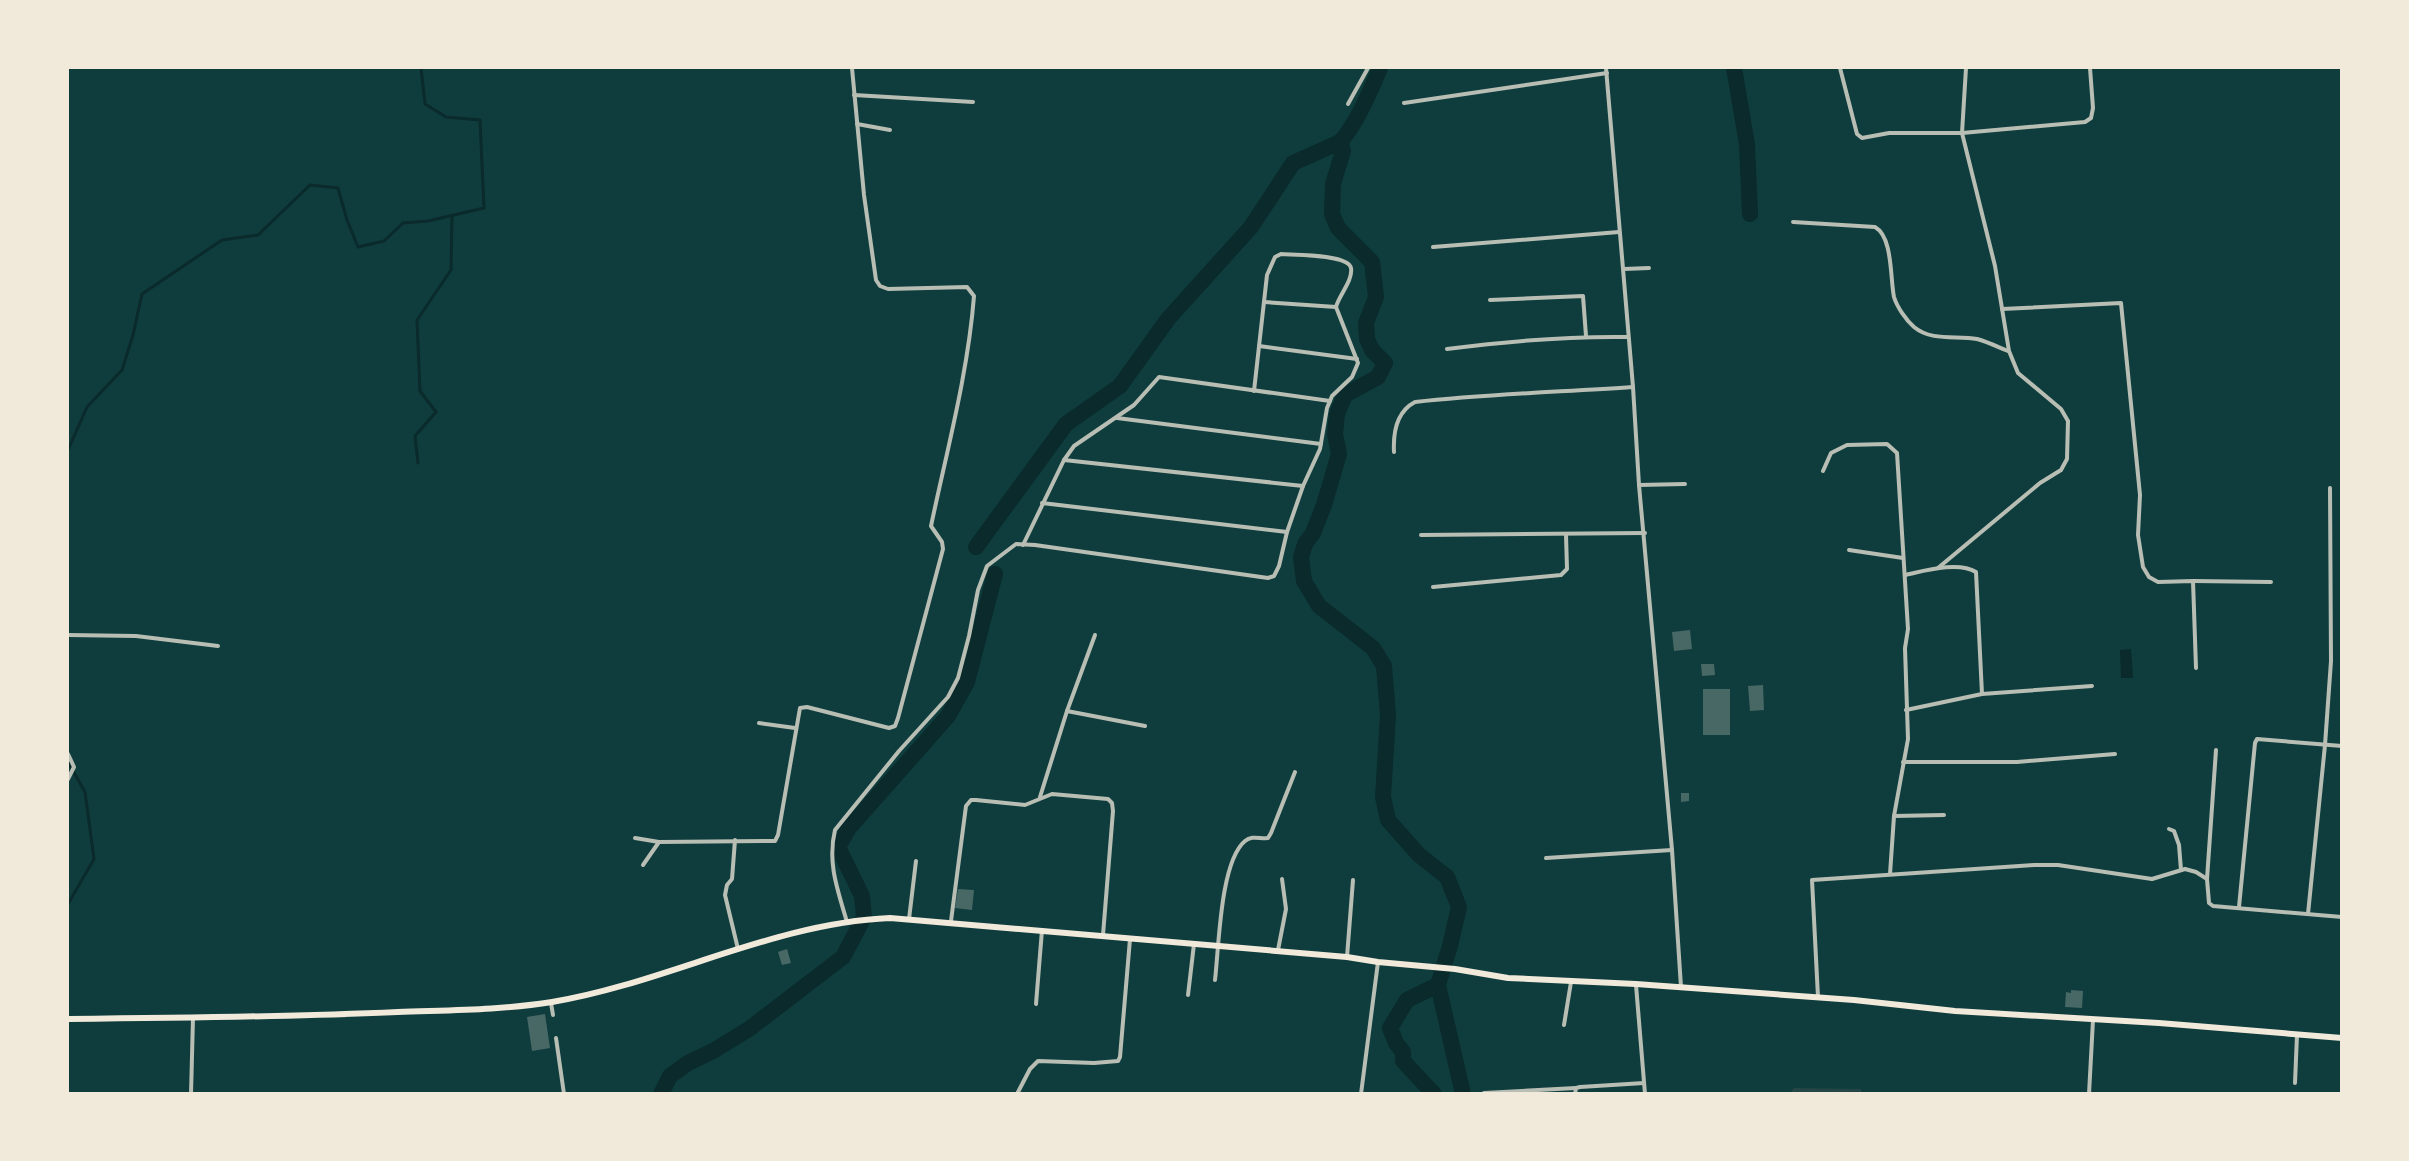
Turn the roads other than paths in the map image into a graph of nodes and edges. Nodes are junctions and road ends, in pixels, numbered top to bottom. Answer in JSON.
{"nodes":[{"id":1,"x":852,"y":68,"type":"edge"},
{"id":2,"x":1368,"y":68,"type":"edge"},
{"id":3,"x":1606,"y":68,"type":"edge"},
{"id":4,"x":1840,"y":68,"type":"edge"},
{"id":5,"x":1966,"y":68,"type":"edge"},
{"id":6,"x":2090,"y":68,"type":"edge"},
{"id":7,"x":1607,"y":73,"type":"junction"},
{"id":8,"x":854,"y":95,"type":"junction"},
{"id":9,"x":973,"y":102,"type":"dead end"},
{"id":10,"x":1404,"y":103,"type":"dead end"},
{"id":11,"x":1347,"y":104,"type":"dead end"},
{"id":12,"x":857,"y":123,"type":"junction"},
{"id":13,"x":890,"y":130,"type":"dead end"},
{"id":14,"x":1962,"y":133,"type":"junction"},
{"id":15,"x":1793,"y":222,"type":"dead end"},
{"id":16,"x":1619,"y":232,"type":"junction"},
{"id":17,"x":1433,"y":247,"type":"dead end"},
{"id":18,"x":1649,"y":268,"type":"dead end"},
{"id":19,"x":1624,"y":269,"type":"junction"},
{"id":20,"x":1490,"y":300,"type":"dead end"},
{"id":21,"x":1264,"y":302,"type":"junction"},
{"id":22,"x":1336,"y":307,"type":"junction"},
{"id":23,"x":2002,"y":309,"type":"junction"},
{"id":24,"x":1586,"y":336,"type":"junction"},
{"id":25,"x":1628,"y":337,"type":"junction"},
{"id":26,"x":1259,"y":346,"type":"junction"},
{"id":27,"x":1447,"y":349,"type":"dead end"},
{"id":28,"x":2009,"y":351,"type":"junction"},
{"id":29,"x":1357,"y":359,"type":"junction"},
{"id":30,"x":1633,"y":387,"type":"junction"},
{"id":31,"x":1254,"y":391,"type":"junction"},
{"id":32,"x":1330,"y":401,"type":"junction"},
{"id":33,"x":1116,"y":418,"type":"junction"},
{"id":34,"x":1321,"y":444,"type":"junction"},
{"id":35,"x":1394,"y":452,"type":"dead end"},
{"id":36,"x":1064,"y":460,"type":"junction"},
{"id":37,"x":1823,"y":471,"type":"dead end"},
{"id":38,"x":1684,"y":484,"type":"dead end"},
{"id":39,"x":1639,"y":485,"type":"junction"},
{"id":40,"x":1303,"y":486,"type":"junction"},
{"id":41,"x":2330,"y":488,"type":"dead end"},
{"id":42,"x":1042,"y":503,"type":"junction"},
{"id":43,"x":1287,"y":532,"type":"junction"},
{"id":44,"x":1645,"y":532,"type":"junction"},
{"id":45,"x":1421,"y":535,"type":"dead end"},
{"id":46,"x":1566,"y":535,"type":"junction"},
{"id":47,"x":1023,"y":545,"type":"junction"},
{"id":48,"x":1849,"y":550,"type":"dead end"},
{"id":49,"x":1903,"y":558,"type":"junction"},
{"id":50,"x":1938,"y":568,"type":"junction"},
{"id":51,"x":1905,"y":575,"type":"junction"},
{"id":52,"x":2193,"y":581,"type":"junction"},
{"id":53,"x":2271,"y":582,"type":"dead end"},
{"id":54,"x":1433,"y":587,"type":"dead end"},
{"id":55,"x":68,"y":635,"type":"edge"},
{"id":56,"x":1095,"y":635,"type":"dead end"},
{"id":57,"x":218,"y":646,"type":"dead end"},
{"id":58,"x":2196,"y":668,"type":"dead end"},
{"id":59,"x":2092,"y":686,"type":"dead end"},
{"id":60,"x":1982,"y":694,"type":"junction"},
{"id":61,"x":1906,"y":710,"type":"junction"},
{"id":62,"x":1067,"y":711,"type":"junction"},
{"id":63,"x":759,"y":723,"type":"dead end"},
{"id":64,"x":1145,"y":726,"type":"dead end"},
{"id":65,"x":795,"y":728,"type":"junction"},
{"id":66,"x":2325,"y":745,"type":"junction"},
{"id":67,"x":2342,"y":746,"type":"edge"},
{"id":68,"x":2216,"y":750,"type":"dead end"},
{"id":69,"x":68,"y":754,"type":"edge"},
{"id":70,"x":2115,"y":754,"type":"dead end"},
{"id":71,"x":1903,"y":762,"type":"junction"},
{"id":72,"x":1295,"y":772,"type":"dead end"},
{"id":73,"x":68,"y":781,"type":"edge"},
{"id":74,"x":1040,"y":797,"type":"junction"},
{"id":75,"x":1944,"y":815,"type":"dead end"},
{"id":76,"x":1894,"y":816,"type":"junction"},
{"id":77,"x":2169,"y":829,"type":"dead end"},
{"id":78,"x":635,"y":838,"type":"dead end"},
{"id":79,"x":735,"y":840,"type":"junction"},
{"id":80,"x":659,"y":842,"type":"junction"},
{"id":81,"x":1672,"y":850,"type":"junction"},
{"id":82,"x":1546,"y":858,"type":"dead end"},
{"id":83,"x":916,"y":861,"type":"dead end"},
{"id":84,"x":644,"y":865,"type":"dead end"},
{"id":85,"x":2181,"y":870,"type":"junction"},
{"id":86,"x":1890,"y":874,"type":"junction"},
{"id":87,"x":1281,"y":879,"type":"dead end"},
{"id":88,"x":2207,"y":879,"type":"junction"},
{"id":89,"x":1353,"y":880,"type":"dead end"},
{"id":90,"x":2238,"y":908,"type":"junction"},
{"id":91,"x":2308,"y":914,"type":"junction"},
{"id":92,"x":2342,"y":917,"type":"edge"},
{"id":93,"x":909,"y":919,"type":"junction"},
{"id":94,"x":951,"y":921,"type":"junction"},
{"id":95,"x":851,"y":922,"type":"junction"},
{"id":96,"x":1042,"y":929,"type":"junction"},
{"id":97,"x":1103,"y":935,"type":"junction"},
{"id":98,"x":1130,"y":937,"type":"junction"},
{"id":99,"x":1194,"y":943,"type":"junction"},
{"id":100,"x":1219,"y":945,"type":"junction"},
{"id":101,"x":738,"y":949,"type":"junction"},
{"id":102,"x":1278,"y":950,"type":"junction"},
{"id":103,"x":1347,"y":957,"type":"junction"},
{"id":104,"x":1378,"y":962,"type":"junction"},
{"id":105,"x":1215,"y":980,"type":"dead end"},
{"id":106,"x":1571,"y":982,"type":"junction"},
{"id":107,"x":1636,"y":984,"type":"junction"},
{"id":108,"x":1681,"y":987,"type":"junction"},
{"id":109,"x":1188,"y":995,"type":"dead end"},
{"id":110,"x":1818,"y":997,"type":"junction"},
{"id":111,"x":551,"y":1002,"type":"junction"},
{"id":112,"x":1036,"y":1004,"type":"dead end"},
{"id":113,"x":552,"y":1015,"type":"dead end"},
{"id":114,"x":193,"y":1017,"type":"junction"},
{"id":115,"x":68,"y":1019,"type":"edge"},
{"id":116,"x":2093,"y":1020,"type":"junction"},
{"id":117,"x":1563,"y":1025,"type":"dead end"},
{"id":118,"x":2298,"y":1034,"type":"junction"},
{"id":119,"x":556,"y":1038,"type":"dead end"},
{"id":120,"x":2342,"y":1038,"type":"edge"},
{"id":121,"x":1644,"y":1083,"type":"junction"},
{"id":122,"x":2295,"y":1083,"type":"dead end"},
{"id":123,"x":1576,"y":1088,"type":"junction"},
{"id":124,"x":1484,"y":1093,"type":"edge"},
{"id":125,"x":191,"y":1094,"type":"edge"},
{"id":126,"x":564,"y":1094,"type":"edge"},
{"id":127,"x":1017,"y":1094,"type":"edge"},
{"id":128,"x":1361,"y":1094,"type":"edge"},
{"id":129,"x":1575,"y":1094,"type":"edge"},
{"id":130,"x":1645,"y":1094,"type":"edge"},
{"id":131,"x":2089,"y":1094,"type":"edge"}],
"edges":[{"from":1,"to":8,"type":"street"},
{"from":2,"to":11,"type":"street"},
{"from":3,"to":7,"type":"street"},
{"from":4,"to":14,"type":"street"},
{"from":5,"to":14,"type":"street"},
{"from":6,"to":14,"type":"street"},
{"from":7,"to":10,"type":"street"},
{"from":7,"to":16,"type":"street"},
{"from":8,"to":9,"type":"street"},
{"from":8,"to":12,"type":"street"},
{"from":12,"to":13,"type":"street"},
{"from":12,"to":65,"type":"street"},
{"from":14,"to":23,"type":"street"},
{"from":15,"to":28,"type":"street"},
{"from":16,"to":17,"type":"street"},
{"from":16,"to":19,"type":"street"},
{"from":18,"to":19,"type":"street"},
{"from":19,"to":25,"type":"street"},
{"from":20,"to":24,"type":"street"},
{"from":21,"to":22,"type":"street"},
{"from":21,"to":22,"type":"street"},
{"from":21,"to":26,"type":"street"},
{"from":22,"to":29,"type":"street"},
{"from":23,"to":28,"type":"street"},
{"from":23,"to":52,"type":"street"},
{"from":24,"to":25,"type":"street"},
{"from":24,"to":27,"type":"street"},
{"from":25,"to":30,"type":"street"},
{"from":26,"to":29,"type":"street"},
{"from":26,"to":31,"type":"street"},
{"from":28,"to":50,"type":"street"},
{"from":29,"to":32,"type":"street"},
{"from":30,"to":35,"type":"street"},
{"from":30,"to":39,"type":"street"},
{"from":31,"to":32,"type":"street"},
{"from":31,"to":33,"type":"street"},
{"from":32,"to":34,"type":"street"},
{"from":33,"to":34,"type":"street"},
{"from":33,"to":36,"type":"street"},
{"from":34,"to":40,"type":"street"},
{"from":36,"to":40,"type":"street"},
{"from":36,"to":42,"type":"street"},
{"from":37,"to":49,"type":"street"},
{"from":38,"to":39,"type":"street"},
{"from":39,"to":44,"type":"street"},
{"from":40,"to":43,"type":"street"},
{"from":41,"to":66,"type":"street"},
{"from":42,"to":43,"type":"street"},
{"from":42,"to":47,"type":"street"},
{"from":43,"to":47,"type":"street"},
{"from":44,"to":46,"type":"street"},
{"from":44,"to":81,"type":"street"},
{"from":45,"to":46,"type":"street"},
{"from":46,"to":54,"type":"street"},
{"from":47,"to":95,"type":"street"},
{"from":48,"to":49,"type":"street"},
{"from":49,"to":51,"type":"street"},
{"from":50,"to":51,"type":"street"},
{"from":50,"to":60,"type":"street"},
{"from":51,"to":61,"type":"street"},
{"from":52,"to":53,"type":"street"},
{"from":52,"to":58,"type":"street"},
{"from":55,"to":57,"type":"street"},
{"from":56,"to":62,"type":"street"},
{"from":59,"to":60,"type":"street"},
{"from":60,"to":61,"type":"street"},
{"from":61,"to":71,"type":"street"},
{"from":62,"to":64,"type":"street"},
{"from":62,"to":74,"type":"street"},
{"from":63,"to":65,"type":"street"},
{"from":65,"to":79,"type":"street"},
{"from":66,"to":67,"type":"street"},
{"from":66,"to":90,"type":"street"},
{"from":66,"to":91,"type":"street"},
{"from":68,"to":88,"type":"street"},
{"from":69,"to":73,"type":"street"},
{"from":70,"to":71,"type":"street"},
{"from":71,"to":76,"type":"street"},
{"from":72,"to":100,"type":"street"},
{"from":74,"to":94,"type":"street"},
{"from":74,"to":97,"type":"street"},
{"from":75,"to":76,"type":"street"},
{"from":76,"to":86,"type":"street"},
{"from":77,"to":85,"type":"street"},
{"from":78,"to":80,"type":"street"},
{"from":79,"to":80,"type":"street"},
{"from":79,"to":101,"type":"street"},
{"from":80,"to":84,"type":"street"},
{"from":81,"to":82,"type":"street"},
{"from":81,"to":108,"type":"street"},
{"from":83,"to":93,"type":"street"},
{"from":85,"to":86,"type":"street"},
{"from":85,"to":88,"type":"street"},
{"from":86,"to":110,"type":"street"},
{"from":87,"to":102,"type":"street"},
{"from":88,"to":90,"type":"street"},
{"from":89,"to":103,"type":"street"},
{"from":90,"to":91,"type":"street"},
{"from":91,"to":92,"type":"street"},
{"from":93,"to":94,"type":"main road"},
{"from":93,"to":95,"type":"main road"},
{"from":94,"to":96,"type":"main road"},
{"from":95,"to":101,"type":"main road"},
{"from":96,"to":97,"type":"main road"},
{"from":96,"to":112,"type":"street"},
{"from":97,"to":98,"type":"main road"},
{"from":98,"to":99,"type":"main road"},
{"from":98,"to":127,"type":"street"},
{"from":99,"to":100,"type":"main road"},
{"from":99,"to":109,"type":"street"},
{"from":100,"to":102,"type":"main road"},
{"from":100,"to":105,"type":"street"},
{"from":101,"to":111,"type":"main road"},
{"from":102,"to":103,"type":"main road"},
{"from":103,"to":104,"type":"main road"},
{"from":104,"to":106,"type":"main road"},
{"from":104,"to":128,"type":"street"},
{"from":106,"to":107,"type":"main road"},
{"from":106,"to":117,"type":"street"},
{"from":107,"to":108,"type":"main road"},
{"from":107,"to":121,"type":"street"},
{"from":108,"to":110,"type":"main road"},
{"from":110,"to":116,"type":"main road"},
{"from":111,"to":113,"type":"street"},
{"from":111,"to":114,"type":"main road"},
{"from":114,"to":115,"type":"main road"},
{"from":114,"to":125,"type":"street"},
{"from":116,"to":118,"type":"main road"},
{"from":116,"to":131,"type":"street"},
{"from":118,"to":120,"type":"main road"},
{"from":118,"to":122,"type":"street"},
{"from":119,"to":126,"type":"street"},
{"from":121,"to":123,"type":"street"},
{"from":121,"to":130,"type":"street"},
{"from":123,"to":124,"type":"street"},
{"from":123,"to":129,"type":"street"}]}
